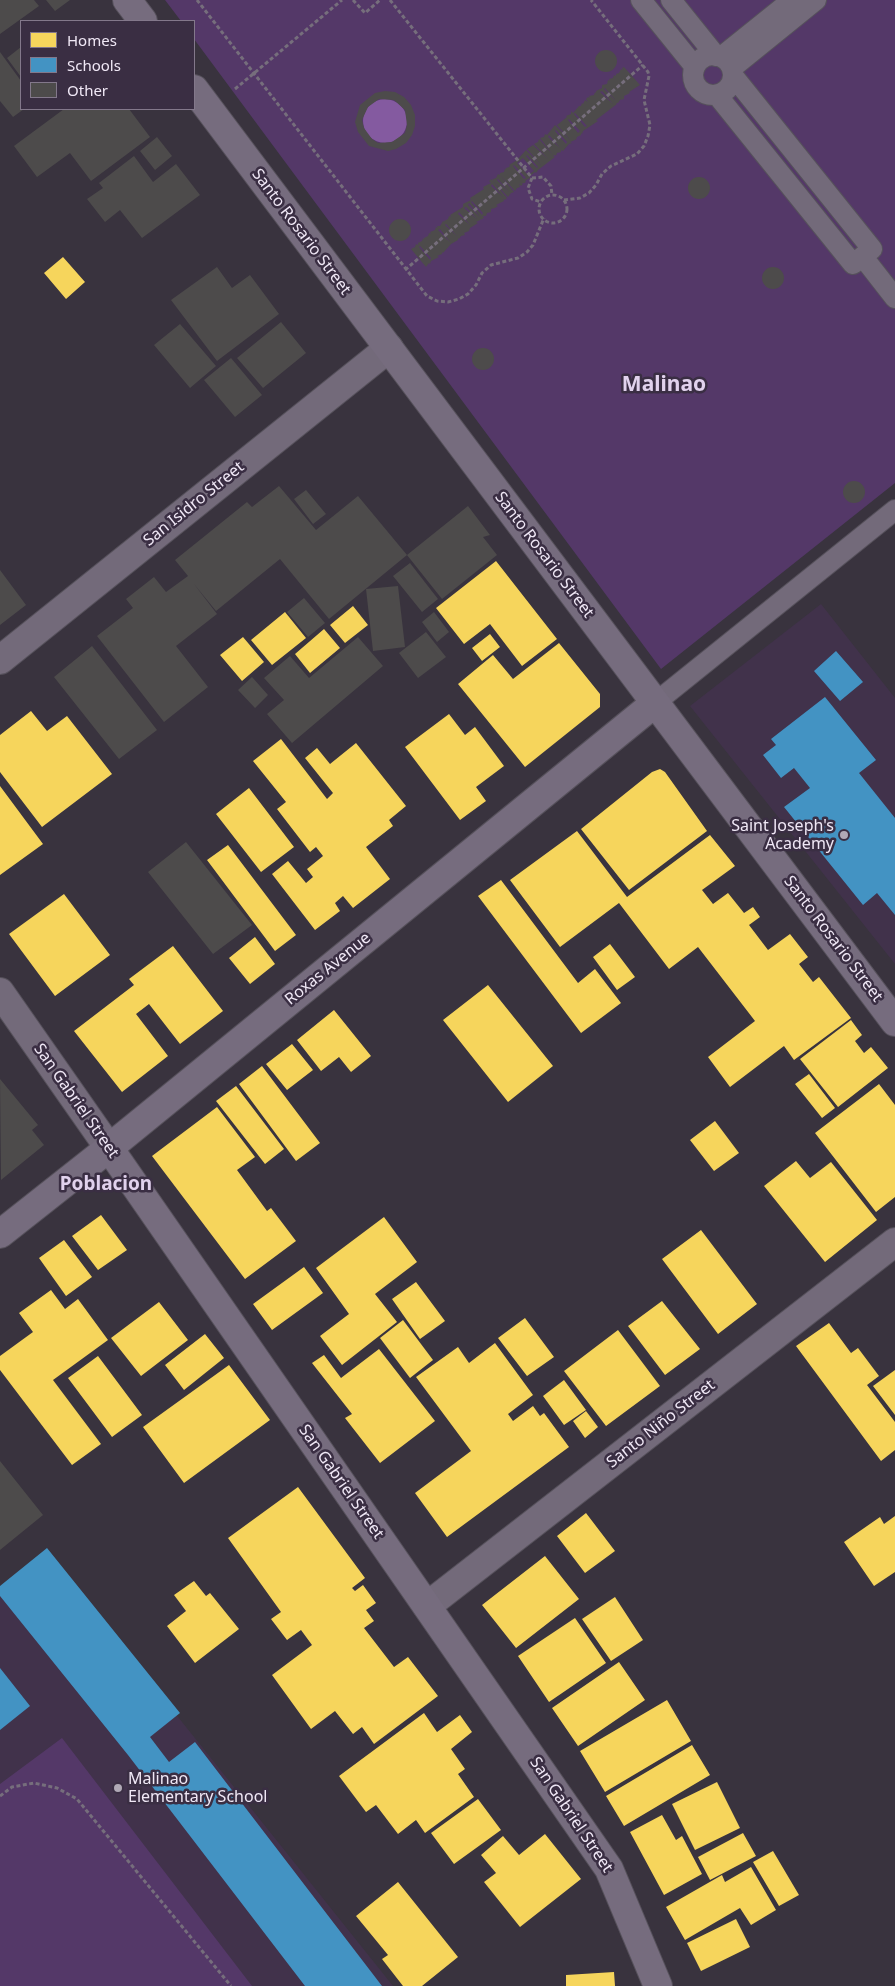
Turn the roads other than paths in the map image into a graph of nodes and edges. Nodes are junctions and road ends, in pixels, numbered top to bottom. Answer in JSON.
{"nodes":[{"id":1,"x":127,"y":0,"type":"edge"},
{"id":2,"x":641,"y":0,"type":"edge"},
{"id":3,"x":671,"y":0,"type":"edge"},
{"id":4,"x":792,"y":0,"type":"edge"},
{"id":5,"x":816,"y":0,"type":"edge"},
{"id":6,"x":142,"y":20,"type":"edge"},
{"id":7,"x":726,"y":65,"type":"junction"},
{"id":8,"x":695,"y":67,"type":"junction"},
{"id":9,"x":717,"y":95,"type":"junction"},
{"id":10,"x":202,"y":99,"type":"edge"},
{"id":11,"x":863,"y":257,"type":"junction"},
{"id":12,"x":895,"y":298,"type":"edge"},
{"id":13,"x":389,"y":348,"type":"junction"},
{"id":14,"x":895,"y":510,"type":"edge"},
{"id":15,"x":0,"y":660,"type":"edge"},
{"id":16,"x":656,"y":703,"type":"junction"},
{"id":17,"x":0,"y":992,"type":"edge"},
{"id":18,"x":895,"y":1022,"type":"edge"},
{"id":19,"x":109,"y":1148,"type":"junction"},
{"id":20,"x":0,"y":1234,"type":"edge"},
{"id":21,"x":895,"y":1242,"type":"edge"},
{"id":22,"x":427,"y":1606,"type":"junction"},
{"id":23,"x":658,"y":1986,"type":"edge"}],
"edges":[{"from":1,"to":6,"type":"main road"},
{"from":2,"to":8,"type":"lane"},
{"from":3,"to":7,"type":"lane"},
{"from":4,"to":7,"type":"lane"},
{"from":5,"to":7,"type":"lane"},
{"from":7,"to":8,"type":"lane"},
{"from":7,"to":9,"type":"lane"},
{"from":7,"to":11,"type":"lane"},
{"from":8,"to":9,"type":"lane"},
{"from":9,"to":11,"type":"lane"},
{"from":10,"to":13,"type":"main road","name":"Santo Rosario Street"},
{"from":11,"to":12,"type":"lane"},
{"from":13,"to":15,"type":"street","name":"San Isidro Street"},
{"from":13,"to":16,"type":"main road","name":"Santo Rosario Street"},
{"from":14,"to":16,"type":"lane"},
{"from":16,"to":18,"type":"main road","name":"Santo Rosario Street"},
{"from":16,"to":19,"type":"main road","name":"Roxas Avenue"},
{"from":17,"to":19,"type":"street","name":"San Gabriel Street"},
{"from":19,"to":20,"type":"main road","name":"Roxas Avenue"},
{"from":19,"to":22,"type":"main road","name":"San Gabriel Street"},
{"from":21,"to":22,"type":"street","name":"Santo Niño Street"},
{"from":22,"to":23,"type":"main road","name":"San Gabriel Street"}]}
